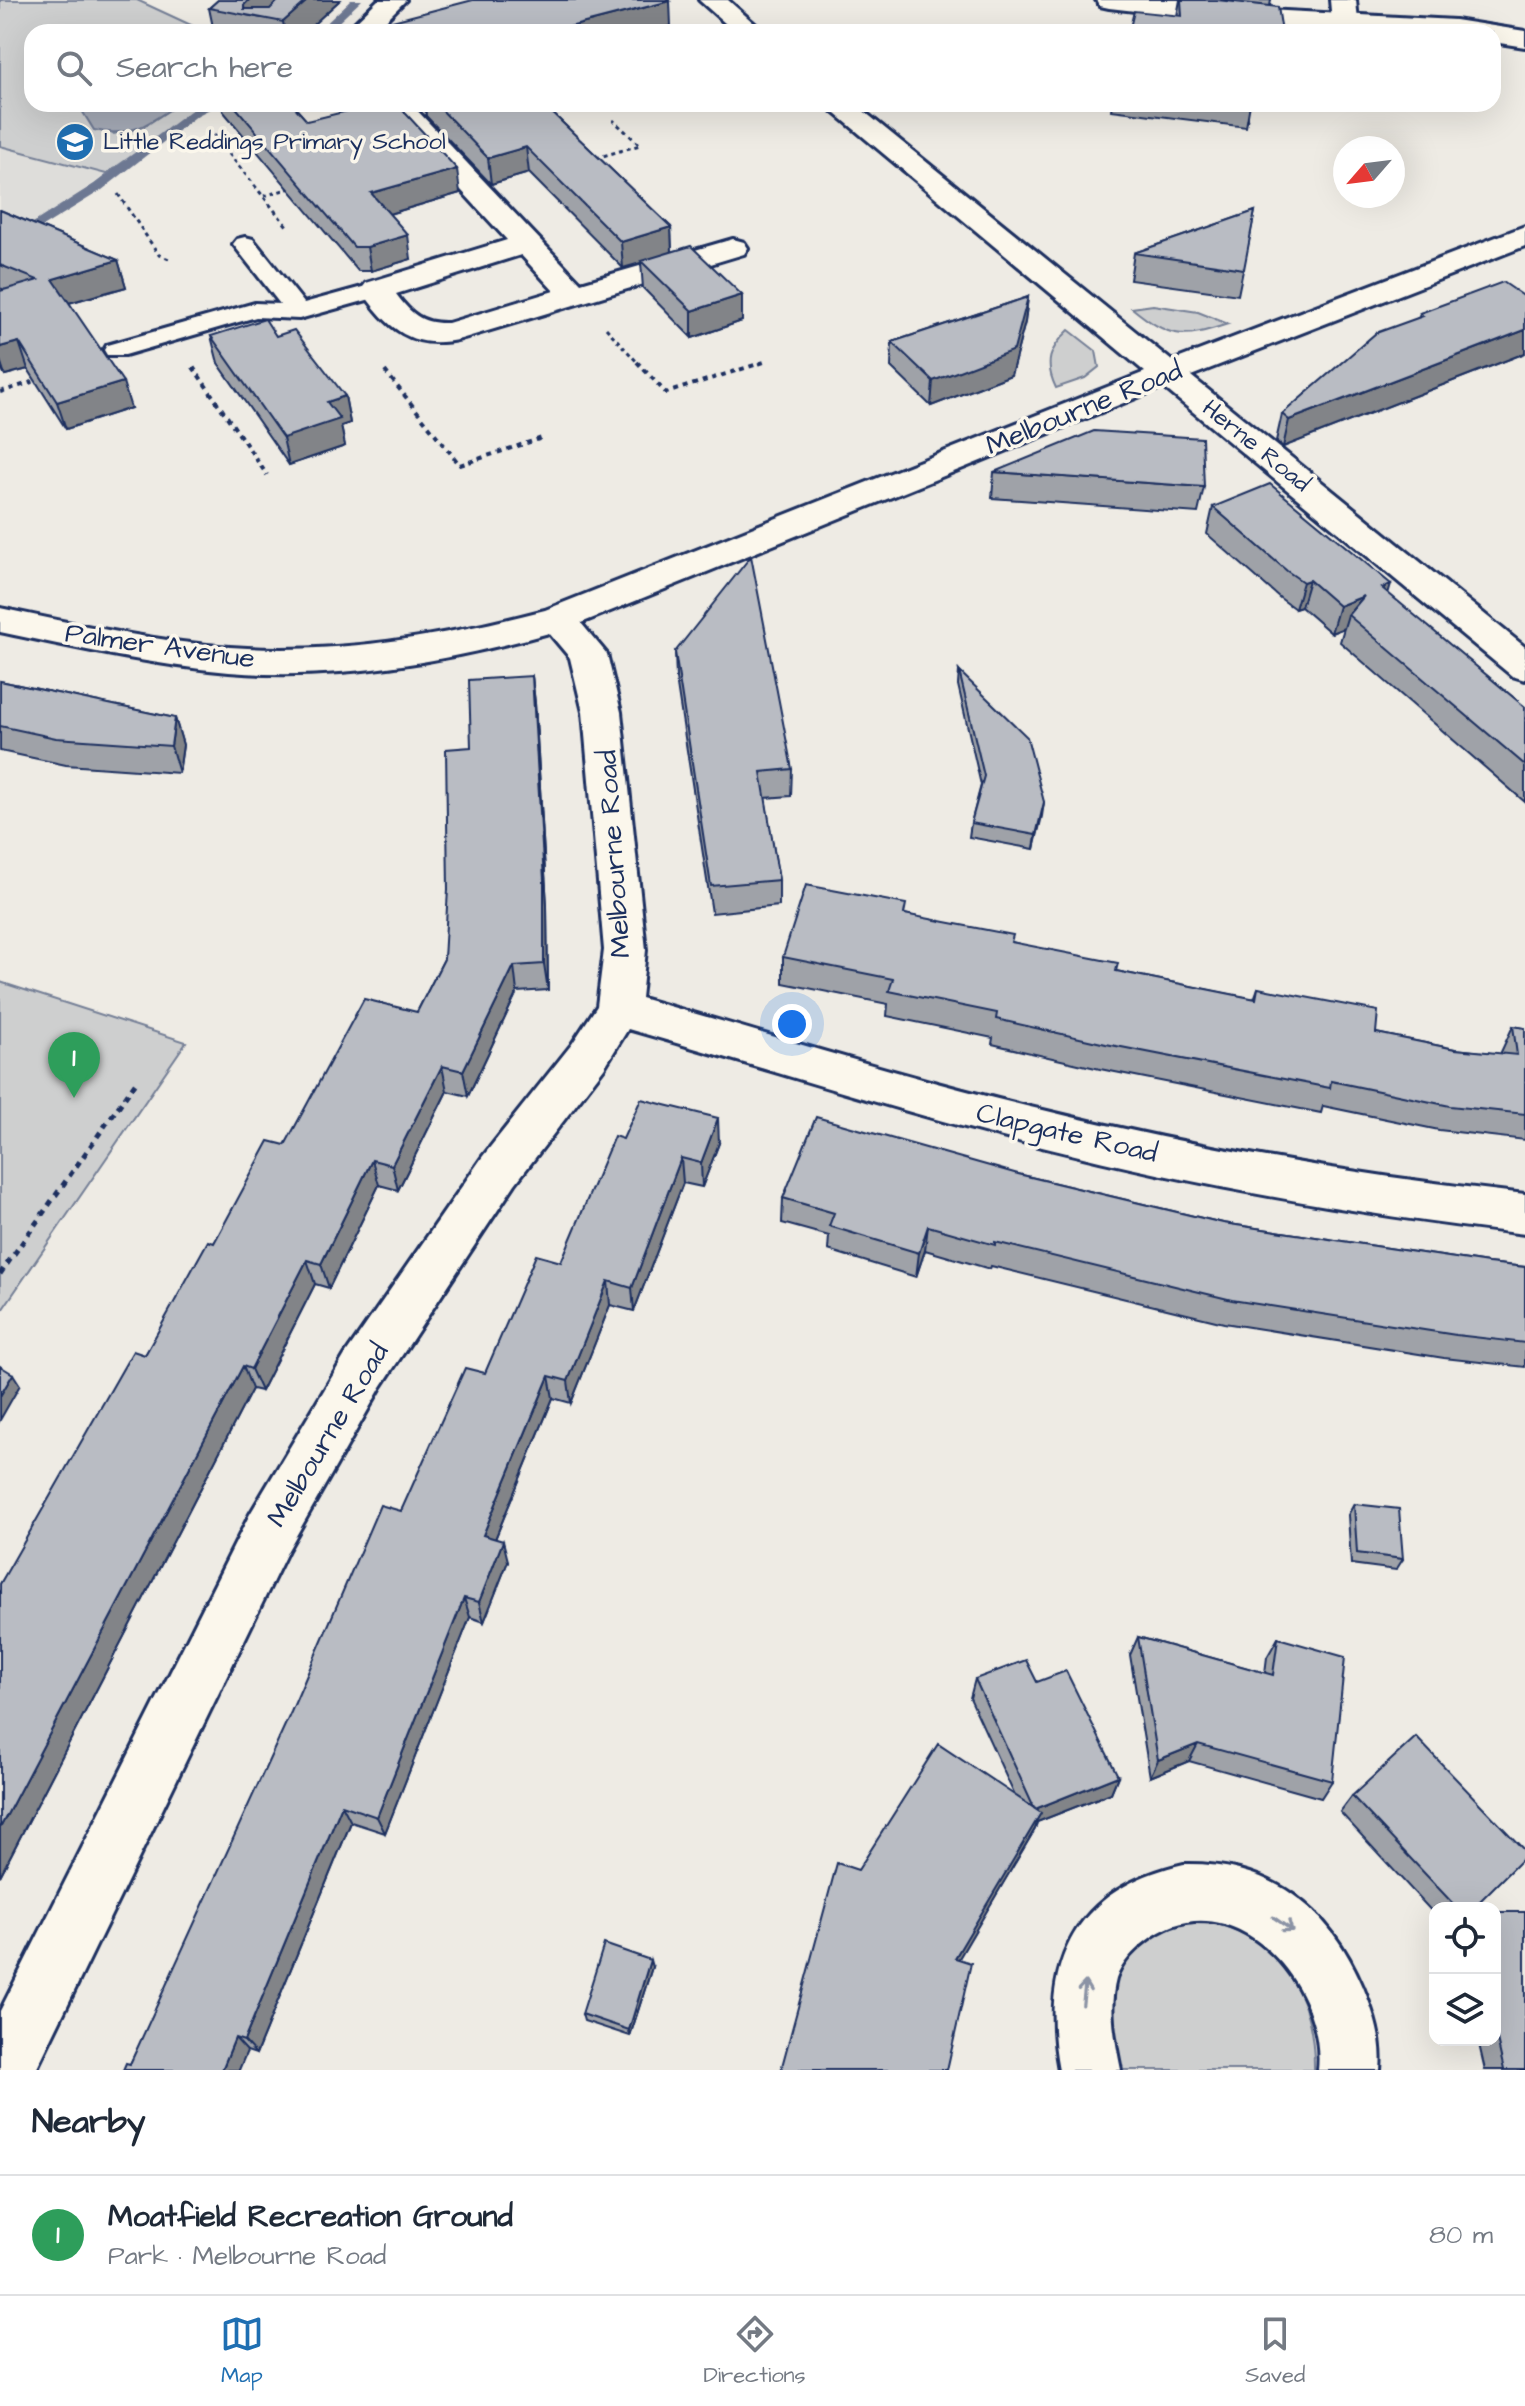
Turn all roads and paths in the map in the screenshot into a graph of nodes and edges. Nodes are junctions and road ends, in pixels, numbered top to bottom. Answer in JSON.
{"nodes":[{"id":1,"x":393,"y":0,"type":"edge"},
{"id":2,"x":712,"y":0,"type":"edge"},
{"id":3,"x":1109,"y":0,"type":"edge"},
{"id":4,"x":1344,"y":11,"type":"edge"},
{"id":5,"x":367,"y":24,"type":"edge"},
{"id":6,"x":741,"y":24,"type":"edge"},
{"id":7,"x":1429,"y":24,"type":"edge"},
{"id":8,"x":1501,"y":35,"type":"edge"},
{"id":9,"x":1525,"y":39,"type":"edge"},
{"id":10,"x":404,"y":112,"type":"edge"},
{"id":11,"x":848,"y":112,"type":"edge"},
{"id":12,"x":613,"y":120,"type":"dead end"},
{"id":13,"x":214,"y":135,"type":"dead end"},
{"id":14,"x":596,"y":158,"type":"edge"},
{"id":15,"x":307,"y":184,"type":"edge"},
{"id":16,"x":118,"y":194,"type":"dead end"},
{"id":17,"x":264,"y":196,"type":"junction"},
{"id":18,"x":287,"y":226,"type":"dead end"},
{"id":19,"x":1525,"y":235,"type":"edge"},
{"id":20,"x":528,"y":243,"type":"junction"},
{"id":21,"x":245,"y":244,"type":"dead end"},
{"id":22,"x":733,"y":248,"type":"dead end"},
{"id":23,"x":169,"y":259,"type":"dead end"},
{"id":24,"x":377,"y":290,"type":"junction"},
{"id":25,"x":576,"y":296,"type":"junction"},
{"id":26,"x":299,"y":312,"type":"junction"},
{"id":27,"x":116,"y":350,"type":"dead end"},
{"id":28,"x":188,"y":360,"type":"dead end"},
{"id":29,"x":764,"y":362,"type":"dead end"},
{"id":30,"x":385,"y":371,"type":"dead end"},
{"id":31,"x":1168,"y":374,"type":"junction"},
{"id":32,"x":54,"y":376,"type":"edge"},
{"id":33,"x":0,"y":392,"type":"edge"},
{"id":34,"x":545,"y":437,"type":"dead end"},
{"id":35,"x":267,"y":475,"type":"dead end"},
{"id":36,"x":557,"y":619,"type":"junction"},
{"id":37,"x":0,"y":620,"type":"edge"},
{"id":38,"x":1525,"y":667,"type":"edge"},
{"id":39,"x":618,"y":1009,"type":"junction"},
{"id":40,"x":138,"y":1079,"type":"dead end"},
{"id":41,"x":1525,"y":1214,"type":"edge"},
{"id":42,"x":0,"y":1274,"type":"edge"},
{"id":43,"x":3,"y":2070,"type":"edge"},
{"id":44,"x":1090,"y":2070,"type":"edge"},
{"id":45,"x":1349,"y":2070,"type":"edge"}],
"edges":[{"from":1,"to":5,"type":"street"},
{"from":2,"to":6,"type":"street"},
{"from":3,"to":4,"type":"street"},
{"from":4,"to":7,"type":"street"},
{"from":8,"to":9,"type":"street"},
{"from":10,"to":20,"type":"street"},
{"from":11,"to":31,"type":"street","name":"Herne Road"},
{"from":12,"to":14,"type":"path"},
{"from":13,"to":17,"type":"path"},
{"from":15,"to":17,"type":"path"},
{"from":16,"to":23,"type":"path"},
{"from":17,"to":18,"type":"path"},
{"from":19,"to":31,"type":"street","name":"Melbourne Road"},
{"from":20,"to":24,"type":"street"},
{"from":20,"to":25,"type":"street"},
{"from":21,"to":26,"type":"lane"},
{"from":22,"to":25,"type":"street"},
{"from":24,"to":25,"type":"street"},
{"from":24,"to":26,"type":"lane"},
{"from":25,"to":29,"type":"path"},
{"from":26,"to":27,"type":"lane"},
{"from":28,"to":35,"type":"path"},
{"from":30,"to":34,"type":"path"},
{"from":31,"to":36,"type":"street","name":"Melbourne Road"},
{"from":31,"to":38,"type":"street","name":"Herne Road"},
{"from":32,"to":33,"type":"path"},
{"from":36,"to":37,"type":"street","name":"Palmer Avenue"},
{"from":36,"to":39,"type":"street","name":"Melbourne Road"},
{"from":39,"to":41,"type":"street","name":"Clapgate Road"},
{"from":39,"to":43,"type":"street","name":"Melbourne Road"},
{"from":40,"to":42,"type":"path"},
{"from":44,"to":45,"type":"street","one_way":true}]}
